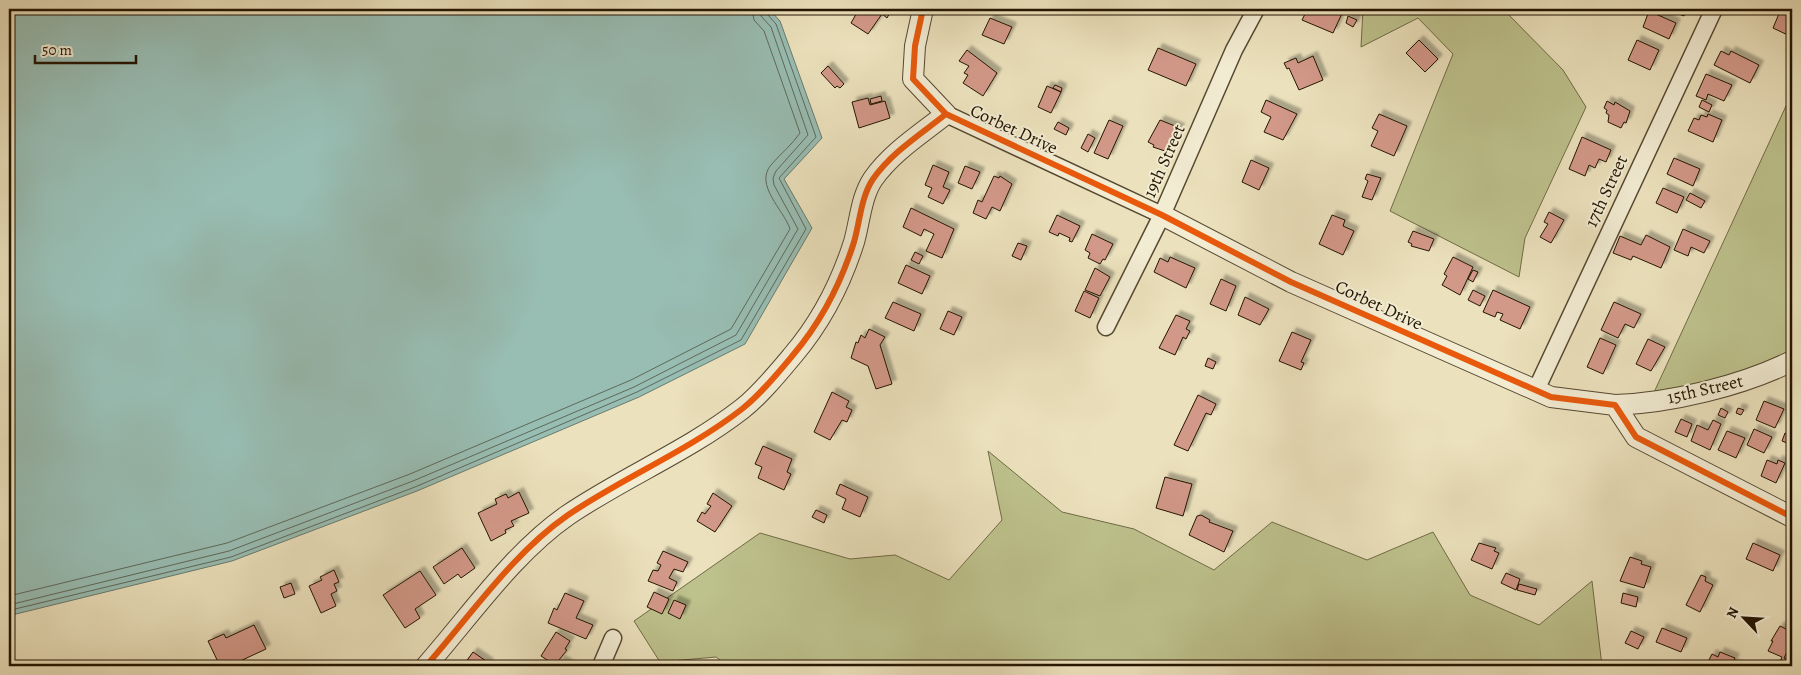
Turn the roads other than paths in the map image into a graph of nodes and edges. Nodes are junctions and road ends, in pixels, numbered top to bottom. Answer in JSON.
{"nodes":[{"id":1,"x":923,"y":9,"type":"edge"},
{"id":2,"x":1256,"y":9,"type":"edge"},
{"id":3,"x":1714,"y":9,"type":"edge"},
{"id":4,"x":946,"y":114,"type":"junction"},
{"id":5,"x":1162,"y":215,"type":"junction"},
{"id":6,"x":1106,"y":327,"type":"dead end"},
{"id":7,"x":1792,"y":360,"type":"edge"},
{"id":8,"x":1536,"y":390,"type":"junction"},
{"id":9,"x":1614,"y":405,"type":"junction"},
{"id":10,"x":1792,"y":517,"type":"edge"},
{"id":11,"x":613,"y":638,"type":"dead end"},
{"id":12,"x":426,"y":666,"type":"edge"},
{"id":13,"x":601,"y":666,"type":"edge"}],
"edges":[{"from":1,"to":4,"type":"street"},
{"from":2,"to":5,"type":"street","name":"19th Street"},
{"from":3,"to":8,"type":"street","name":"17th Street"},
{"from":4,"to":5,"type":"street","name":"Corbet Drive"},
{"from":4,"to":12,"type":"street"},
{"from":5,"to":6,"type":"street","name":"19th Street"},
{"from":5,"to":8,"type":"street","name":"Corbet Drive"},
{"from":7,"to":9,"type":"street","name":"15th Street"},
{"from":8,"to":9,"type":"street","name":"Corbet Drive"},
{"from":9,"to":10,"type":"street"},
{"from":11,"to":13,"type":"street"}]}
